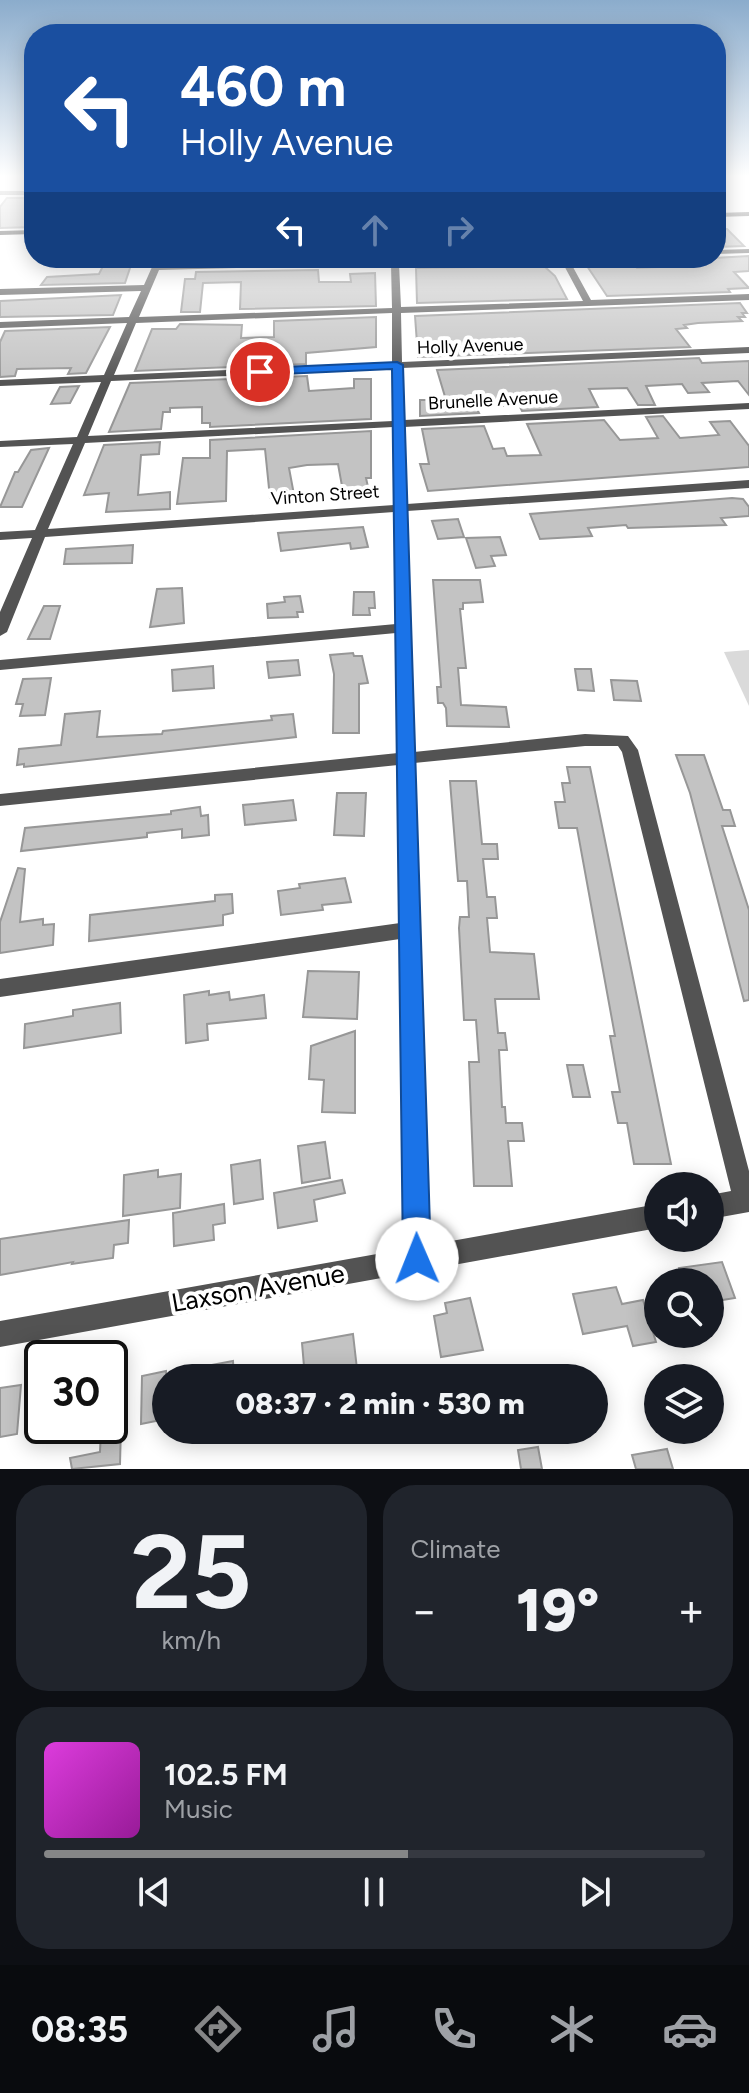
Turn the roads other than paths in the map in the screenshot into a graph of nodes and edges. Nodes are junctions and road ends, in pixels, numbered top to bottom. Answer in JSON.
{"nodes":[{"id":1,"x":749,"y":251,"type":"edge"},
{"id":2,"x":726,"y":252,"type":"edge"},
{"id":3,"x":156,"y":268,"type":"edge"},
{"id":4,"x":395,"y":268,"type":"edge"},
{"id":5,"x":569,"y":268,"type":"edge"},
{"id":6,"x":147,"y":288,"type":"junction"},
{"id":7,"x":0,"y":292,"type":"edge"},
{"id":8,"x":749,"y":297,"type":"edge"},
{"id":9,"x":588,"y":302,"type":"junction"},
{"id":10,"x":396,"y":309,"type":"junction"},
{"id":11,"x":133,"y":320,"type":"junction"},
{"id":12,"x":0,"y":325,"type":"edge"},
{"id":13,"x":749,"y":350,"type":"edge"},
{"id":14,"x":397,"y":365,"type":"junction"},
{"id":15,"x":108,"y":379,"type":"junction"},
{"id":16,"x":0,"y":383,"type":"edge"},
{"id":17,"x":749,"y":406,"type":"edge"},
{"id":18,"x":399,"y":423,"type":"junction"},
{"id":19,"x":83,"y":439,"type":"junction"},
{"id":20,"x":0,"y":444,"type":"edge"},
{"id":21,"x":749,"y":484,"type":"edge"},
{"id":22,"x":401,"y":508,"type":"junction"},
{"id":23,"x":40,"y":533,"type":"junction"},
{"id":24,"x":0,"y":536,"type":"edge"},
{"id":25,"x":403,"y":628,"type":"junction"},
{"id":26,"x":0,"y":632,"type":"edge"},
{"id":27,"x":0,"y":665,"type":"edge"},
{"id":28,"x":406,"y":760,"type":"junction"},
{"id":29,"x":0,"y":800,"type":"edge"},
{"id":30,"x":410,"y":930,"type":"junction"},
{"id":31,"x":0,"y":988,"type":"edge"},
{"id":32,"x":747,"y":1200,"type":"edge"},
{"id":33,"x":724,"y":1204,"type":"edge"},
{"id":34,"x":644,"y":1218,"type":"edge"},
{"id":35,"x":417,"y":1259,"type":"junction"},
{"id":36,"x":0,"y":1334,"type":"edge"}],
"edges":[{"from":1,"to":2,"type":"street"},
{"from":3,"to":6,"type":"street"},
{"from":4,"to":10,"type":"street"},
{"from":5,"to":9,"type":"street"},
{"from":6,"to":7,"type":"street"},
{"from":6,"to":11,"type":"street"},
{"from":8,"to":9,"type":"street"},
{"from":9,"to":10,"type":"street"},
{"from":10,"to":11,"type":"street"},
{"from":10,"to":14,"type":"street"},
{"from":11,"to":12,"type":"street"},
{"from":11,"to":15,"type":"street"},
{"from":13,"to":14,"type":"street","name":"Holly Avenue"},
{"from":14,"to":15,"type":"street","name":"Holly Avenue"},
{"from":14,"to":18,"type":"street"},
{"from":15,"to":16,"type":"street","name":"Holly Avenue"},
{"from":15,"to":19,"type":"street"},
{"from":17,"to":18,"type":"street","name":"Brunelle Avenue"},
{"from":18,"to":19,"type":"street","name":"Brunelle Avenue"},
{"from":18,"to":22,"type":"street"},
{"from":19,"to":20,"type":"street","name":"Brunelle Avenue"},
{"from":19,"to":23,"type":"street"},
{"from":21,"to":22,"type":"street","name":"Vinton Street"},
{"from":22,"to":23,"type":"street","name":"Vinton Street"},
{"from":22,"to":25,"type":"street"},
{"from":23,"to":24,"type":"street","name":"Vinton Street"},
{"from":23,"to":26,"type":"street"},
{"from":25,"to":27,"type":"street"},
{"from":25,"to":28,"type":"street"},
{"from":28,"to":29,"type":"street"},
{"from":28,"to":30,"type":"street"},
{"from":28,"to":32,"type":"street"},
{"from":30,"to":31,"type":"street"},
{"from":30,"to":35,"type":"street"},
{"from":32,"to":33,"type":"street"},
{"from":34,"to":35,"type":"street","name":"Laxson Avenue"},
{"from":35,"to":36,"type":"street","name":"Laxson Avenue"}]}
